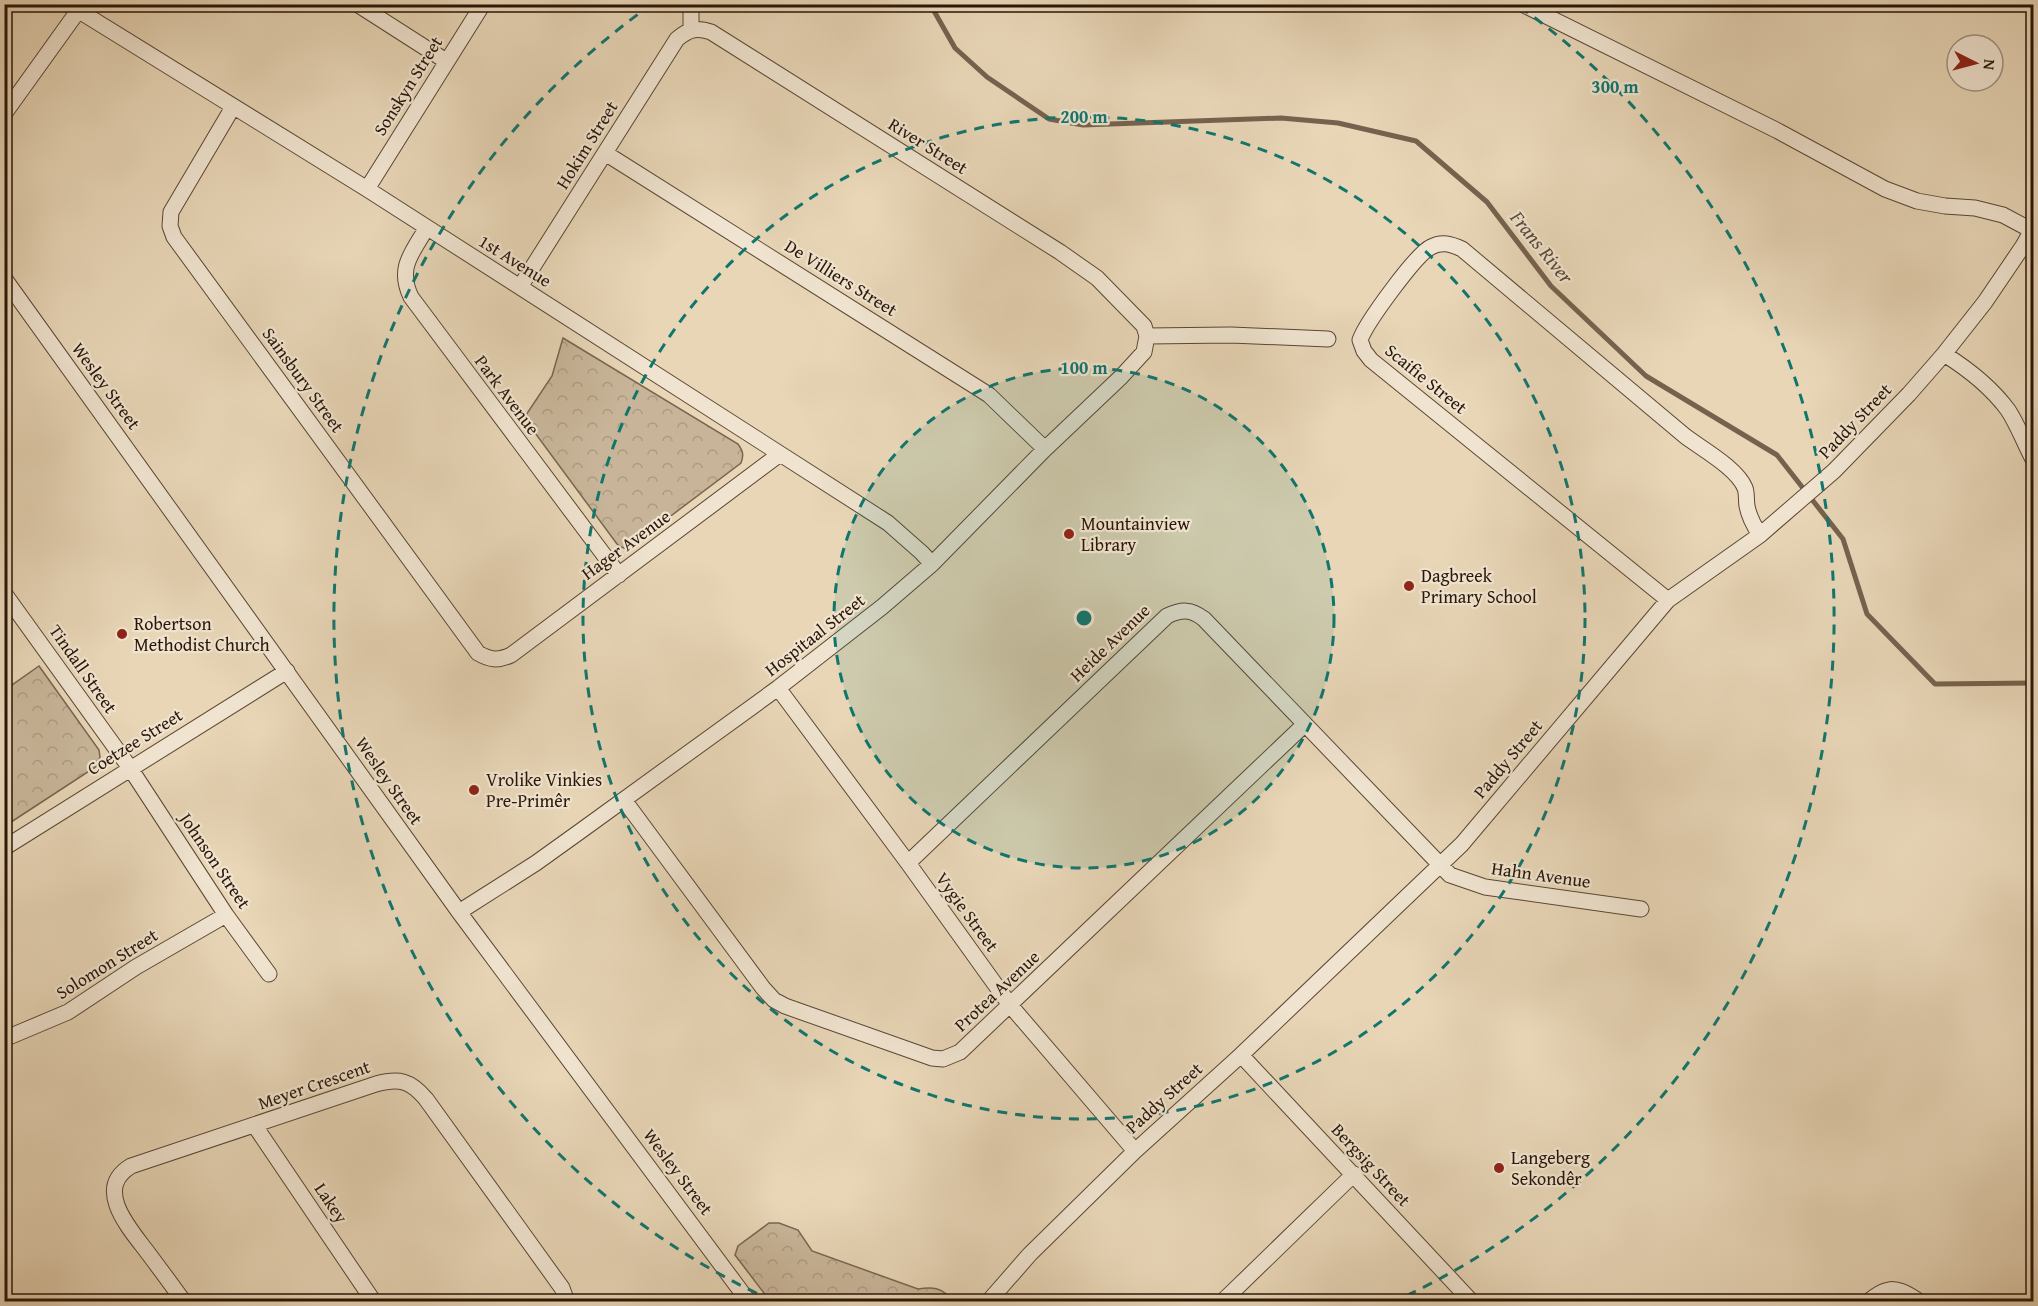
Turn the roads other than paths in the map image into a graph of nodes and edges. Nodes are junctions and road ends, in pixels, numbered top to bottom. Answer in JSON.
{"nodes":[{"id":1,"x":357,"y":4,"type":"edge"},
{"id":2,"x":483,"y":4,"type":"edge"},
{"id":3,"x":691,"y":4,"type":"edge"},
{"id":4,"x":1521,"y":4,"type":"edge"},
{"id":5,"x":73,"y":8,"type":"edge"},
{"id":6,"x":691,"y":30,"type":"junction"},
{"id":7,"x":446,"y":61,"type":"junction"},
{"id":8,"x":234,"y":107,"type":"junction"},
{"id":9,"x":4,"y":114,"type":"edge"},
{"id":10,"x":605,"y":153,"type":"junction"},
{"id":11,"x":367,"y":189,"type":"junction"},
{"id":12,"x":2032,"y":228,"type":"edge"},
{"id":13,"x":426,"y":229,"type":"junction"},
{"id":14,"x":4,"y":278,"type":"edge"},
{"id":15,"x":520,"y":286,"type":"junction"},
{"id":16,"x":1147,"y":336,"type":"junction"},
{"id":17,"x":1328,"y":339,"type":"dead end"},
{"id":18,"x":1944,"y":354,"type":"junction"},
{"id":19,"x":1045,"y":449,"type":"junction"},
{"id":20,"x":780,"y":454,"type":"junction"},
{"id":21,"x":2034,"y":461,"type":"edge"},
{"id":22,"x":1760,"y":535,"type":"junction"},
{"id":23,"x":932,"y":564,"type":"junction"},
{"id":24,"x":619,"y":575,"type":"junction"},
{"id":25,"x":4,"y":593,"type":"edge"},
{"id":26,"x":1668,"y":600,"type":"junction"},
{"id":27,"x":492,"y":660,"type":"joint"},
{"id":28,"x":286,"y":671,"type":"junction"},
{"id":29,"x":778,"y":688,"type":"junction"},
{"id":30,"x":1305,"y":724,"type":"junction"},
{"id":31,"x":130,"y":768,"type":"junction"},
{"id":32,"x":624,"y":800,"type":"junction"},
{"id":33,"x":4,"y":848,"type":"edge"},
{"id":34,"x":908,"y":863,"type":"junction"},
{"id":35,"x":1441,"y":865,"type":"junction"},
{"id":36,"x":1641,"y":909,"type":"dead end"},
{"id":37,"x":459,"y":912,"type":"junction"},
{"id":38,"x":226,"y":915,"type":"junction"},
{"id":39,"x":269,"y":974,"type":"dead end"},
{"id":40,"x":1010,"y":1005,"type":"junction"},
{"id":41,"x":4,"y":1039,"type":"edge"},
{"id":42,"x":1241,"y":1055,"type":"junction"},
{"id":43,"x":255,"y":1126,"type":"junction"},
{"id":44,"x":1134,"y":1151,"type":"junction"},
{"id":45,"x":1354,"y":1174,"type":"junction"},
{"id":46,"x":1464,"y":1299,"type":"edge"},
{"id":47,"x":184,"y":1302,"type":"edge"},
{"id":48,"x":374,"y":1302,"type":"edge"},
{"id":49,"x":567,"y":1302,"type":"edge"},
{"id":50,"x":749,"y":1302,"type":"edge"},
{"id":51,"x":988,"y":1302,"type":"edge"},
{"id":52,"x":1222,"y":1302,"type":"edge"},
{"id":53,"x":1868,"y":1302,"type":"edge"},
{"id":54,"x":1920,"y":1302,"type":"edge"}],
"edges":[{"from":1,"to":7,"type":"street"},
{"from":2,"to":7,"type":"street","name":"Sonskyn Street"},
{"from":3,"to":6,"type":"street"},
{"from":4,"to":12,"type":"street"},
{"from":5,"to":8,"type":"street","name":"1st Avenue"},
{"from":5,"to":9,"type":"street"},
{"from":6,"to":10,"type":"street","name":"Hokim Street"},
{"from":6,"to":16,"type":"street","name":"River Street"},
{"from":7,"to":11,"type":"street","name":"Sonskyn Street"},
{"from":8,"to":11,"type":"street","name":"1st Avenue"},
{"from":8,"to":27,"type":"street","name":"Sainsbury Street"},
{"from":10,"to":15,"type":"street","name":"Hokim Street"},
{"from":10,"to":19,"type":"street","name":"De Villiers Street"},
{"from":11,"to":13,"type":"street","name":"1st Avenue"},
{"from":12,"to":18,"type":"street","name":"Paddy Street"},
{"from":13,"to":15,"type":"street","name":"1st Avenue"},
{"from":13,"to":24,"type":"street","name":"Park Avenue"},
{"from":14,"to":28,"type":"street","name":"Wesley Street"},
{"from":15,"to":20,"type":"street","name":"1st Avenue"},
{"from":16,"to":17,"type":"street"},
{"from":16,"to":19,"type":"street","name":"Hospitaal Street"},
{"from":18,"to":21,"type":"street"},
{"from":18,"to":22,"type":"street","name":"Paddy Street"},
{"from":19,"to":23,"type":"street","name":"Hospitaal Street"},
{"from":20,"to":23,"type":"street","name":"1st Avenue"},
{"from":20,"to":24,"type":"street","name":"Hager Avenue"},
{"from":22,"to":26,"type":"street","name":"Paddy Street"},
{"from":22,"to":26,"type":"street","name":"Scaifie Street"},
{"from":23,"to":29,"type":"street","name":"Hospitaal Street"},
{"from":24,"to":27,"type":"street","name":"Hager Avenue"},
{"from":25,"to":31,"type":"street","name":"Tindall Street"},
{"from":26,"to":35,"type":"street","name":"Paddy Street"},
{"from":28,"to":31,"type":"street","name":"Coetzee Street"},
{"from":28,"to":37,"type":"street","name":"Wesley Street"},
{"from":29,"to":32,"type":"street","name":"Hospitaal Street"},
{"from":29,"to":34,"type":"street","name":"Vygie Street"},
{"from":30,"to":34,"type":"street","name":"Heide Avenue"},
{"from":30,"to":35,"type":"street","name":"Heide Avenue"},
{"from":30,"to":40,"type":"street","name":"Protea Avenue"},
{"from":31,"to":33,"type":"street","name":"Coetzee Street"},
{"from":31,"to":38,"type":"street","name":"Johnson Street"},
{"from":32,"to":37,"type":"street","name":"Hospitaal Street"},
{"from":32,"to":40,"type":"street","name":"Protea Avenue"},
{"from":34,"to":40,"type":"street","name":"Vygie Street"},
{"from":35,"to":36,"type":"street","name":"Hahn Avenue"},
{"from":35,"to":42,"type":"street","name":"Paddy Street"},
{"from":37,"to":50,"type":"street","name":"Wesley Street"},
{"from":38,"to":39,"type":"street","name":"Johnson Street"},
{"from":38,"to":41,"type":"street","name":"Solomon Street"},
{"from":40,"to":44,"type":"street","name":"Vygie Street"},
{"from":42,"to":44,"type":"street","name":"Paddy Street"},
{"from":42,"to":45,"type":"street","name":"Bergsig Street"},
{"from":43,"to":47,"type":"street","name":"Meyer Crescent"},
{"from":43,"to":48,"type":"street","name":"Lakey"},
{"from":43,"to":49,"type":"street","name":"Meyer Crescent"},
{"from":44,"to":51,"type":"street","name":"Paddy Street"},
{"from":45,"to":46,"type":"street","name":"Bergsig Street"},
{"from":45,"to":52,"type":"street"},
{"from":53,"to":54,"type":"street"}]}
